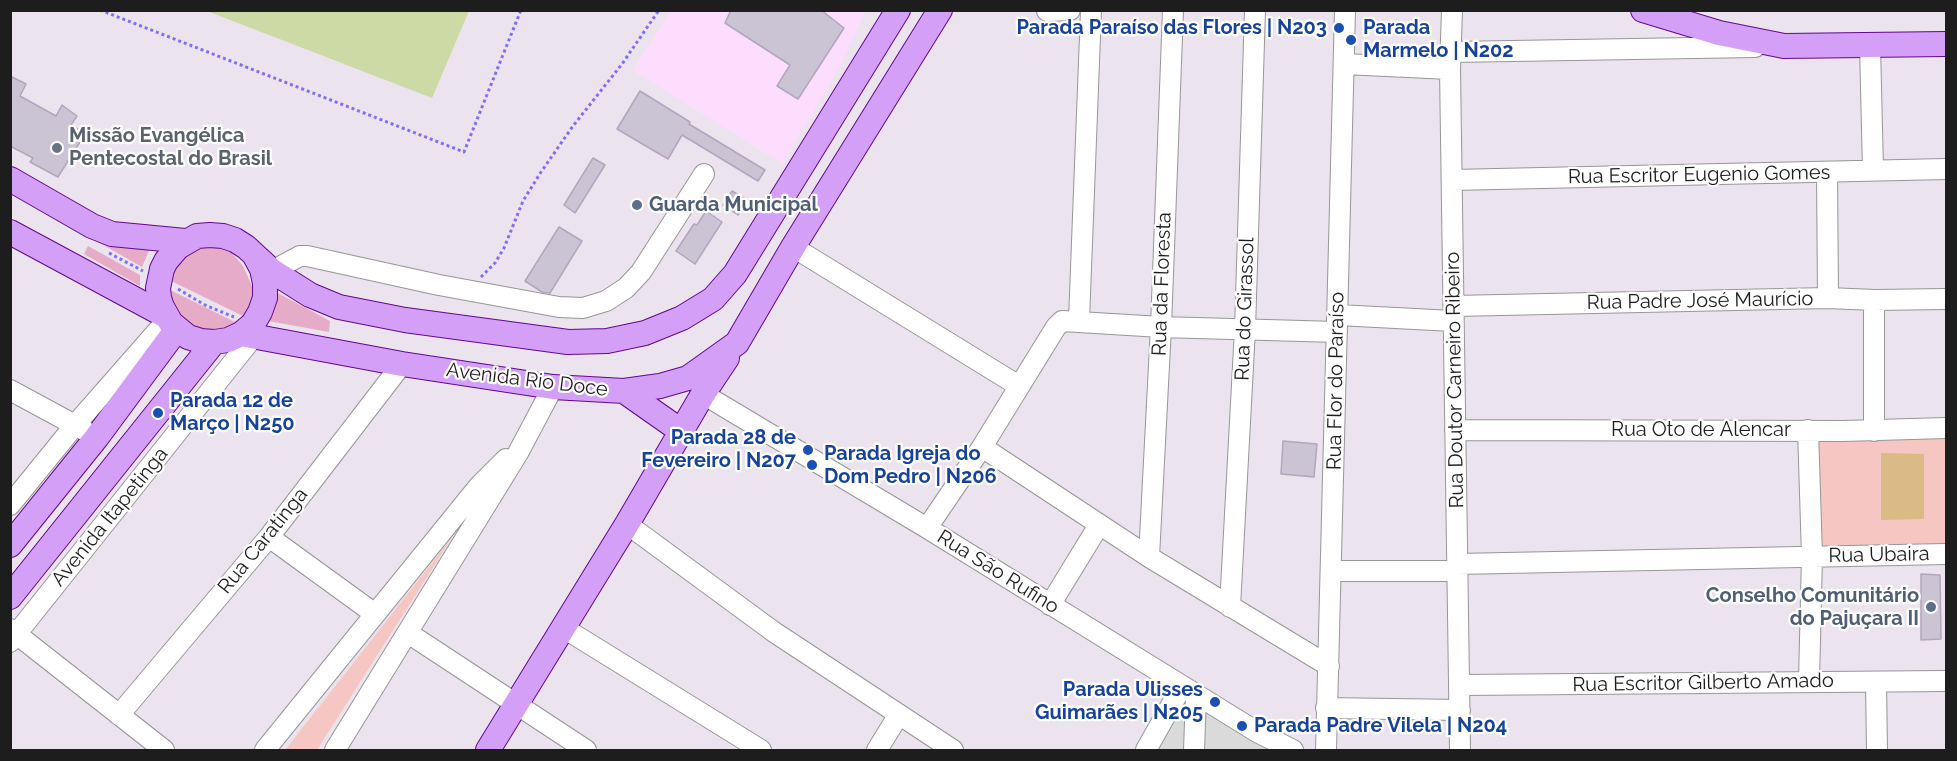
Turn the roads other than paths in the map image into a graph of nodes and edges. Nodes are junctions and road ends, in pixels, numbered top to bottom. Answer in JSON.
{"nodes":[{"id":1,"x":898,"y":10,"type":"edge"},
{"id":2,"x":940,"y":10,"type":"edge"},
{"id":3,"x":1070,"y":10,"type":"edge"},
{"id":4,"x":1091,"y":10,"type":"edge"},
{"id":5,"x":1173,"y":10,"type":"edge"},
{"id":6,"x":1255,"y":10,"type":"edge"},
{"id":7,"x":1345,"y":10,"type":"edge"},
{"id":8,"x":1452,"y":10,"type":"edge"},
{"id":9,"x":1643,"y":10,"type":"edge"},
{"id":10,"x":1047,"y":11,"type":"edge"},
{"id":11,"x":1947,"y":44,"type":"edge"},
{"id":12,"x":1784,"y":46,"type":"junction"},
{"id":13,"x":1870,"y":46,"type":"junction"},
{"id":14,"x":1450,"y":61,"type":"junction"},
{"id":15,"x":1344,"y":64,"type":"junction"},
{"id":16,"x":1947,"y":169,"type":"edge"},
{"id":17,"x":1873,"y":170,"type":"junction"},
{"id":18,"x":1827,"y":172,"type":"junction"},
{"id":19,"x":704,"y":174,"type":"dead end"},
{"id":20,"x":10,"y":179,"type":"edge"},
{"id":21,"x":1452,"y":180,"type":"junction"},
{"id":22,"x":10,"y":232,"type":"edge"},
{"id":23,"x":185,"y":242,"type":"junction"},
{"id":24,"x":793,"y":247,"type":"junction"},
{"id":25,"x":263,"y":263,"type":"junction"},
{"id":26,"x":1828,"y":298,"type":"junction"},
{"id":27,"x":1874,"y":300,"type":"junction"},
{"id":28,"x":1947,"y":300,"type":"edge"},
{"id":29,"x":1454,"y":314,"type":"junction"},
{"id":30,"x":1073,"y":320,"type":"junction"},
{"id":31,"x":171,"y":321,"type":"junction"},
{"id":32,"x":1337,"y":324,"type":"junction"},
{"id":33,"x":1161,"y":327,"type":"junction"},
{"id":34,"x":1245,"y":329,"type":"junction"},
{"id":35,"x":249,"y":331,"type":"junction"},
{"id":36,"x":214,"y":342,"type":"junction"},
{"id":37,"x":737,"y":343,"type":"junction"},
{"id":38,"x":402,"y":364,"type":"junction"},
{"id":39,"x":1019,"y":386,"type":"junction"},
{"id":40,"x":553,"y":387,"type":"junction"},
{"id":41,"x":10,"y":390,"type":"edge"},
{"id":42,"x":624,"y":391,"type":"junction"},
{"id":43,"x":703,"y":394,"type":"junction"},
{"id":44,"x":75,"y":425,"type":"junction"},
{"id":45,"x":1947,"y":428,"type":"edge"},
{"id":46,"x":1455,"y":430,"type":"junction"},
{"id":47,"x":1808,"y":430,"type":"junction"},
{"id":48,"x":681,"y":431,"type":"junction"},
{"id":49,"x":1874,"y":431,"type":"junction"},
{"id":50,"x":97,"y":437,"type":"junction"},
{"id":51,"x":982,"y":447,"type":"junction"},
{"id":52,"x":518,"y":453,"type":"junction"},
{"id":53,"x":10,"y":505,"type":"edge"},
{"id":54,"x":627,"y":524,"type":"junction"},
{"id":55,"x":1099,"y":525,"type":"junction"},
{"id":56,"x":927,"y":528,"type":"junction"},
{"id":57,"x":269,"y":537,"type":"junction"},
{"id":58,"x":10,"y":544,"type":"edge"},
{"id":59,"x":1947,"y":554,"type":"edge"},
{"id":60,"x":1812,"y":556,"type":"junction"},
{"id":61,"x":1149,"y":557,"type":"junction"},
{"id":62,"x":1457,"y":567,"type":"junction"},
{"id":63,"x":1331,"y":571,"type":"junction"},
{"id":64,"x":10,"y":597,"type":"edge"},
{"id":65,"x":1050,"y":605,"type":"junction"},
{"id":66,"x":1230,"y":607,"type":"junction"},
{"id":67,"x":375,"y":614,"type":"junction"},
{"id":68,"x":562,"y":627,"type":"junction"},
{"id":69,"x":408,"y":633,"type":"junction"},
{"id":70,"x":13,"y":635,"type":"edge"},
{"id":71,"x":1329,"y":666,"type":"junction"},
{"id":72,"x":1809,"y":681,"type":"junction"},
{"id":73,"x":1947,"y":681,"type":"edge"},
{"id":74,"x":1876,"y":682,"type":"junction"},
{"id":75,"x":1460,"y":685,"type":"junction"},
{"id":76,"x":1189,"y":691,"type":"junction"},
{"id":77,"x":516,"y":703,"type":"junction"},
{"id":78,"x":1326,"y":708,"type":"junction"},
{"id":79,"x":1460,"y":710,"type":"junction"},
{"id":80,"x":119,"y":715,"type":"junction"},
{"id":81,"x":898,"y":716,"type":"junction"},
{"id":82,"x":1257,"y":741,"type":"edge"},
{"id":83,"x":164,"y":750,"type":"edge"},
{"id":84,"x":265,"y":750,"type":"edge"},
{"id":85,"x":335,"y":750,"type":"edge"},
{"id":86,"x":488,"y":750,"type":"edge"},
{"id":87,"x":586,"y":750,"type":"edge"},
{"id":88,"x":761,"y":750,"type":"edge"},
{"id":89,"x":877,"y":750,"type":"edge"},
{"id":90,"x":953,"y":750,"type":"edge"},
{"id":91,"x":1146,"y":750,"type":"edge"},
{"id":92,"x":1194,"y":750,"type":"edge"},
{"id":93,"x":1293,"y":750,"type":"edge"},
{"id":94,"x":1326,"y":750,"type":"edge"},
{"id":95,"x":1460,"y":750,"type":"edge"},
{"id":96,"x":1877,"y":750,"type":"edge"}],
"edges":[{"from":1,"to":25,"type":"main road"},
{"from":2,"to":24,"type":"main road","name":"Avenida Rio Doce"},
{"from":3,"to":10,"type":"street"},
{"from":4,"to":30,"type":"street"},
{"from":5,"to":33,"type":"street","name":"Rua da Floresta"},
{"from":6,"to":34,"type":"street","name":"Rua do Girassol"},
{"from":7,"to":15,"type":"street","name":"Rua Flor do Paraíso"},
{"from":8,"to":14,"type":"street","name":"Rua Doutor Carneiro Ribeiro"},
{"from":9,"to":12,"type":"main road"},
{"from":11,"to":13,"type":"main road"},
{"from":12,"to":13,"type":"main road"},
{"from":12,"to":14,"type":"street"},
{"from":13,"to":17,"type":"street"},
{"from":14,"to":15,"type":"street"},
{"from":14,"to":21,"type":"street","name":"Rua Doutor Carneiro Ribeiro"},
{"from":15,"to":32,"type":"street","name":"Rua Flor do Paraíso"},
{"from":16,"to":17,"type":"street","name":"Rua Escritor Eugenio Gomes"},
{"from":17,"to":18,"type":"street","name":"Rua Escritor Eugenio Gomes"},
{"from":18,"to":21,"type":"street","name":"Rua Escritor Eugenio Gomes"},
{"from":18,"to":26,"type":"street"},
{"from":19,"to":25,"type":"street"},
{"from":20,"to":23,"type":"main road"},
{"from":21,"to":29,"type":"street","name":"Rua Doutor Carneiro Ribeiro"},
{"from":22,"to":31,"type":"main road"},
{"from":23,"to":25,"type":"main road"},
{"from":23,"to":31,"type":"main road"},
{"from":24,"to":37,"type":"main road","name":"Avenida Rio Doce"},
{"from":24,"to":39,"type":"street"},
{"from":25,"to":35,"type":"main road"},
{"from":26,"to":27,"type":"street","name":"Rua Padre José Maurício"},
{"from":26,"to":29,"type":"street","name":"Rua Padre José Maurício"},
{"from":27,"to":28,"type":"street","name":"Rua Padre José Maurício"},
{"from":27,"to":49,"type":"street"},
{"from":29,"to":32,"type":"street","name":"Rua Padre José Maurício"},
{"from":29,"to":46,"type":"street","name":"Rua Doutor Carneiro Ribeiro"},
{"from":30,"to":33,"type":"street","name":"Rua Padre José Maurício"},
{"from":30,"to":39,"type":"street"},
{"from":31,"to":36,"type":"main road"},
{"from":31,"to":44,"type":"street"},
{"from":31,"to":50,"type":"main road"},
{"from":32,"to":34,"type":"street","name":"Rua Padre José Maurício"},
{"from":32,"to":63,"type":"street","name":"Rua Flor do Paraíso"},
{"from":33,"to":34,"type":"street","name":"Rua Padre José Maurício"},
{"from":33,"to":61,"type":"street","name":"Rua da Floresta"},
{"from":34,"to":66,"type":"street","name":"Rua do Girassol"},
{"from":35,"to":36,"type":"main road","name":"Avenida Rio Doce"},
{"from":35,"to":38,"type":"main road","name":"Avenida Rio Doce"},
{"from":35,"to":70,"type":"street","name":"Avenida Itapetinga"},
{"from":36,"to":64,"type":"main road","name":"Avenida Itapetinga"},
{"from":37,"to":42,"type":"main road","name":"Avenida Rio Doce"},
{"from":37,"to":43,"type":"main road"},
{"from":38,"to":40,"type":"main road","name":"Avenida Rio Doce"},
{"from":38,"to":57,"type":"street","name":"Rua Caratinga"},
{"from":39,"to":51,"type":"street"},
{"from":40,"to":42,"type":"main road","name":"Avenida Rio Doce"},
{"from":40,"to":52,"type":"street"},
{"from":41,"to":44,"type":"street"},
{"from":42,"to":48,"type":"main road"},
{"from":43,"to":48,"type":"main road"},
{"from":43,"to":56,"type":"street","name":"Rua São Rufino"},
{"from":44,"to":50,"type":"street"},
{"from":44,"to":53,"type":"street"},
{"from":45,"to":49,"type":"street","name":"Rua Oto de Alencar"},
{"from":46,"to":47,"type":"street","name":"Rua Oto de Alencar"},
{"from":46,"to":62,"type":"street","name":"Rua Doutor Carneiro Ribeiro"},
{"from":47,"to":49,"type":"street","name":"Rua Oto de Alencar"},
{"from":47,"to":60,"type":"street"},
{"from":48,"to":54,"type":"main road"},
{"from":50,"to":58,"type":"main road"},
{"from":51,"to":55,"type":"street"},
{"from":51,"to":56,"type":"street"},
{"from":52,"to":67,"type":"street"},
{"from":52,"to":69,"type":"street"},
{"from":54,"to":68,"type":"main road"},
{"from":54,"to":81,"type":"street"},
{"from":55,"to":61,"type":"street"},
{"from":55,"to":65,"type":"street"},
{"from":56,"to":65,"type":"street","name":"Rua São Rufino"},
{"from":57,"to":67,"type":"street"},
{"from":57,"to":80,"type":"street","name":"Rua Caratinga"},
{"from":59,"to":60,"type":"street","name":"Rua Ubaira"},
{"from":60,"to":62,"type":"street","name":"Rua Ubaira"},
{"from":60,"to":72,"type":"street"},
{"from":61,"to":66,"type":"street"},
{"from":62,"to":63,"type":"street","name":"Rua Ubaira"},
{"from":62,"to":75,"type":"street","name":"Rua Doutor Carneiro Ribeiro"},
{"from":63,"to":71,"type":"street","name":"Rua Flor do Paraíso"},
{"from":65,"to":76,"type":"street","name":"Rua São Rufino"},
{"from":66,"to":71,"type":"street"},
{"from":67,"to":84,"type":"street"},
{"from":68,"to":77,"type":"main road"},
{"from":68,"to":88,"type":"street"},
{"from":69,"to":77,"type":"street"},
{"from":69,"to":85,"type":"street"},
{"from":70,"to":80,"type":"street"},
{"from":71,"to":78,"type":"street","name":"Rua Flor do Paraíso"},
{"from":72,"to":74,"type":"street","name":"Rua Escritor Gilberto Amado"},
{"from":72,"to":75,"type":"street","name":"Rua Escritor Gilberto Amado"},
{"from":73,"to":74,"type":"street","name":"Rua Escritor Gilberto Amado"},
{"from":74,"to":96,"type":"street"},
{"from":75,"to":79,"type":"street","name":"Rua Doutor Carneiro Ribeiro"},
{"from":76,"to":82,"type":"street","name":"Rua São Rufino"},
{"from":76,"to":91,"type":"street"},
{"from":76,"to":92,"type":"street"},
{"from":77,"to":86,"type":"main road"},
{"from":77,"to":87,"type":"street"},
{"from":78,"to":79,"type":"street"},
{"from":78,"to":94,"type":"street","name":"Rua Flor do Paraíso"},
{"from":79,"to":95,"type":"street","name":"Rua Doutor Carneiro Ribeiro"},
{"from":80,"to":83,"type":"street"},
{"from":81,"to":89,"type":"street"},
{"from":81,"to":90,"type":"street"},
{"from":82,"to":93,"type":"street","name":"Rua São Rufino"}]}
